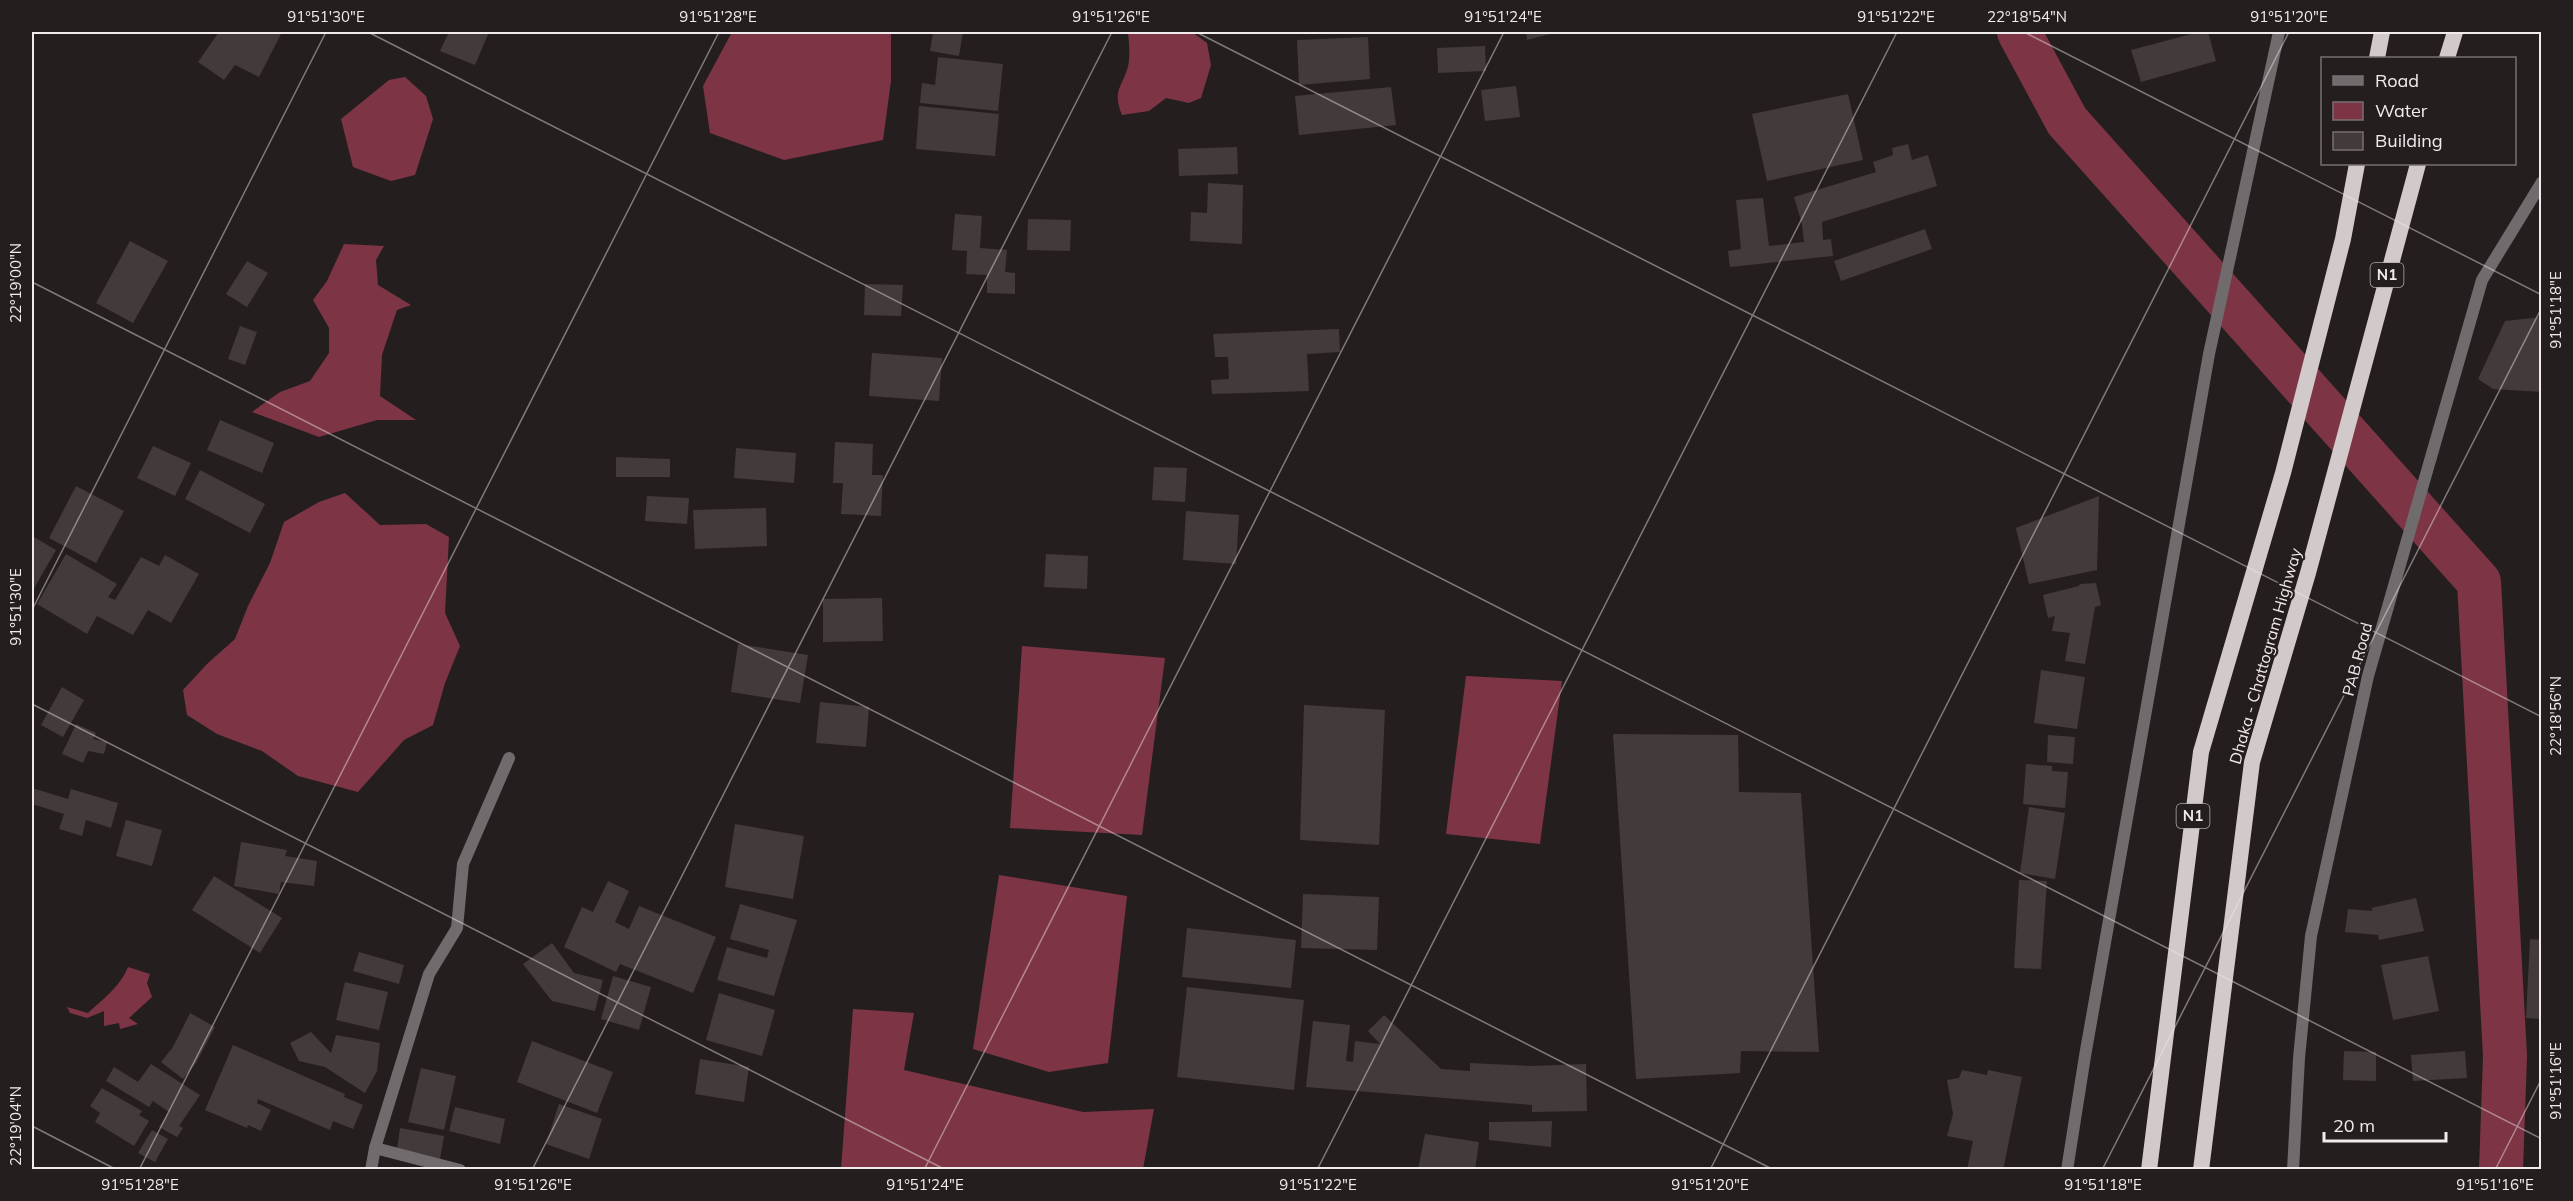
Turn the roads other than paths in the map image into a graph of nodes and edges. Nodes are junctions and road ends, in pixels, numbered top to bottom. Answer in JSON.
{"nodes":[{"id":1,"x":2279,"y":32,"type":"edge"},
{"id":2,"x":2382,"y":32,"type":"edge"},
{"id":3,"x":2455,"y":32,"type":"edge"},
{"id":4,"x":2377,"y":57,"type":"edge"},
{"id":5,"x":2447,"y":57,"type":"edge"},
{"id":6,"x":2357,"y":165,"type":"edge"},
{"id":7,"x":2418,"y":165,"type":"edge"},
{"id":8,"x":2541,"y":182,"type":"edge"},
{"id":9,"x":509,"y":759,"type":"dead end"},
{"id":10,"x":375,"y":1148,"type":"junction"},
{"id":11,"x":371,"y":1170,"type":"edge"},
{"id":12,"x":460,"y":1170,"type":"edge"},
{"id":13,"x":2067,"y":1170,"type":"edge"},
{"id":14,"x":2149,"y":1170,"type":"edge"},
{"id":15,"x":2201,"y":1170,"type":"edge"},
{"id":16,"x":2294,"y":1170,"type":"edge"}],
"edges":[{"from":1,"to":13,"type":"street"},
{"from":2,"to":4,"type":"highway"},
{"from":3,"to":5,"type":"highway"},
{"from":6,"to":14,"type":"highway","name":"Dhaka - Chattogram Highway","number":"N1"},
{"from":7,"to":15,"type":"highway","name":"Dhaka - Chattogram Highway","number":"N1"},
{"from":8,"to":16,"type":"street","name":"PAB Road"},
{"from":9,"to":10,"type":"street"},
{"from":10,"to":11,"type":"street"},
{"from":10,"to":12,"type":"street"}]}
